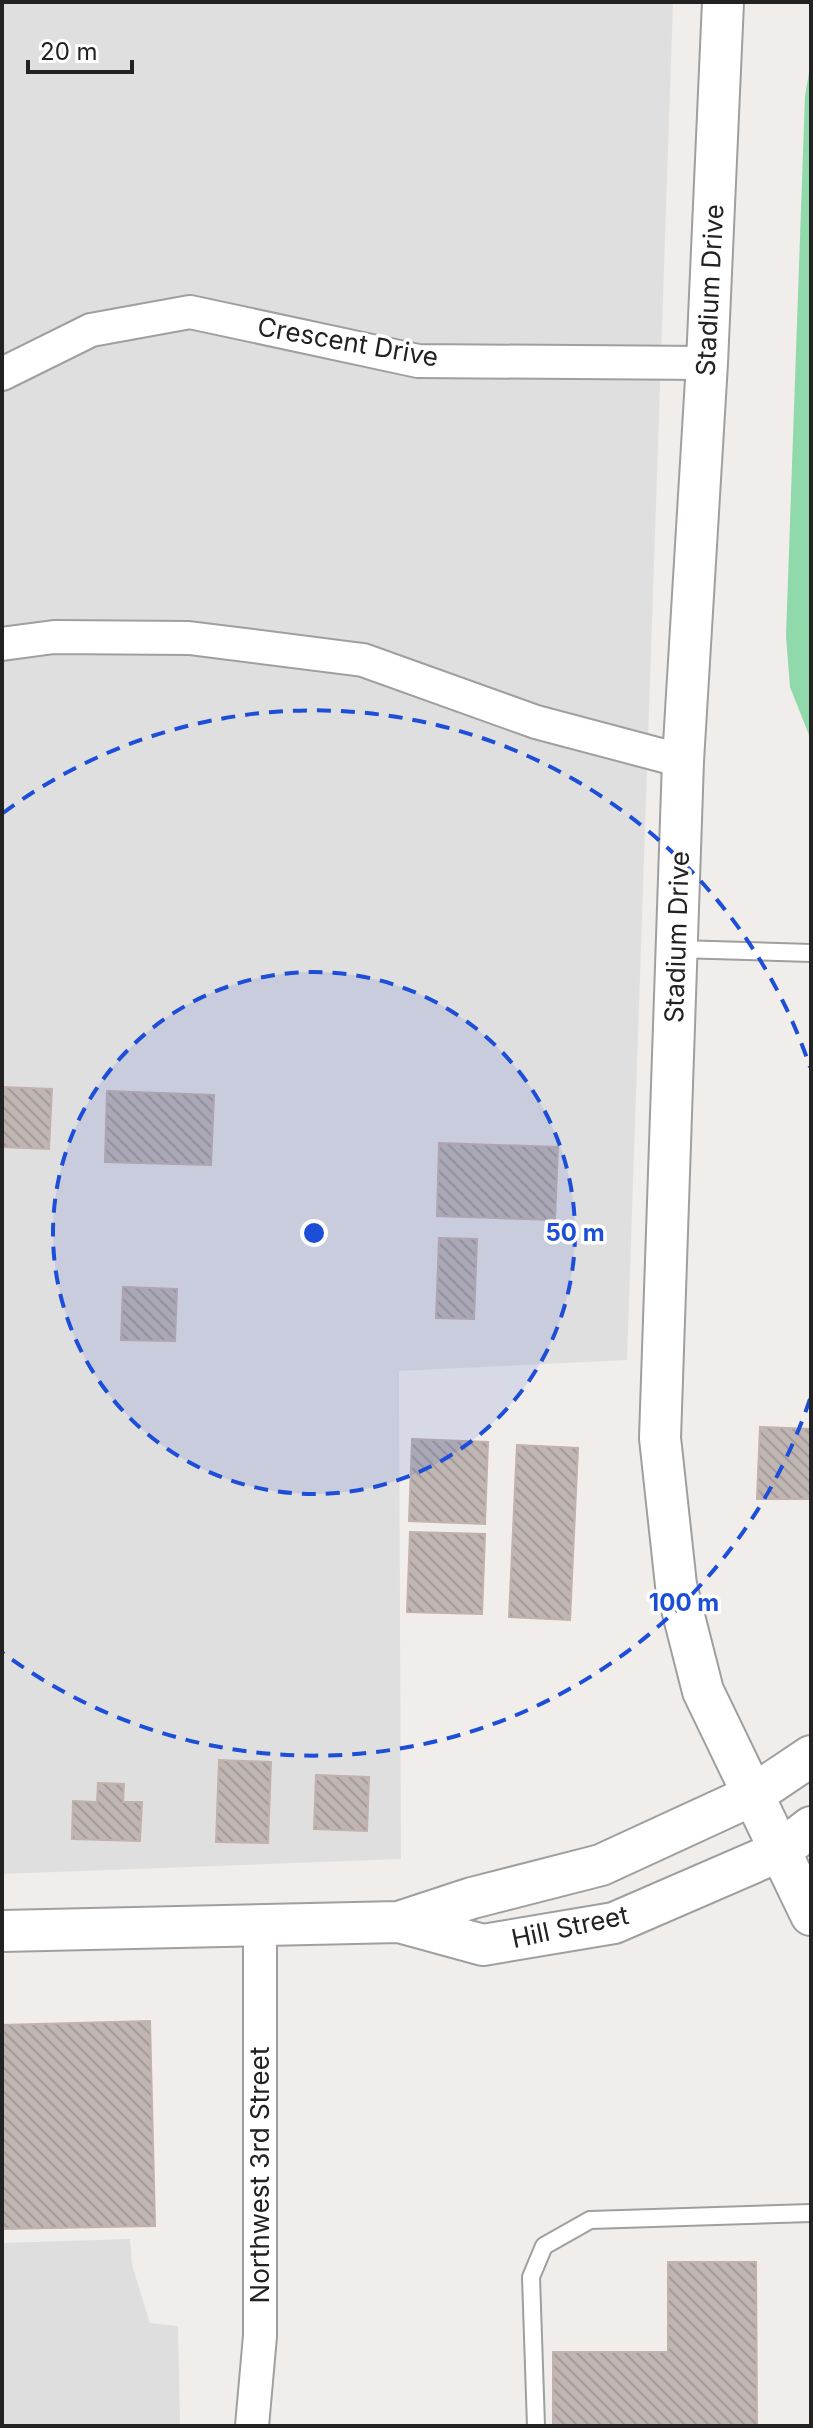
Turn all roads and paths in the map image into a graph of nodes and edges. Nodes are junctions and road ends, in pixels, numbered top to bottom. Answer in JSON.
{"nodes":[{"id":1,"x":723,"y":2,"type":"edge"},
{"id":2,"x":707,"y":363,"type":"junction"},
{"id":3,"x":2,"y":374,"type":"edge"},
{"id":4,"x":2,"y":644,"type":"edge"},
{"id":5,"x":683,"y":761,"type":"junction"},
{"id":6,"x":677,"y":949,"type":"junction"},
{"id":7,"x":811,"y":953,"type":"edge"},
{"id":8,"x":811,"y":1756,"type":"edge"},
{"id":9,"x":753,"y":1795,"type":"junction"},
{"id":10,"x":811,"y":1827,"type":"edge"},
{"id":11,"x":780,"y":1851,"type":"junction"},
{"id":12,"x":811,"y":1915,"type":"edge"},
{"id":13,"x":399,"y":1922,"type":"junction"},
{"id":14,"x":260,"y":1924,"type":"junction"},
{"id":15,"x":2,"y":1931,"type":"edge"},
{"id":16,"x":811,"y":2213,"type":"edge"},
{"id":17,"x":252,"y":2426,"type":"edge"},
{"id":18,"x":536,"y":2426,"type":"edge"}],
"edges":[{"from":1,"to":2,"type":"street","name":"Stadium Drive"},
{"from":2,"to":3,"type":"street","name":"Crescent Drive"},
{"from":2,"to":5,"type":"street","name":"Stadium Drive"},
{"from":4,"to":5,"type":"street"},
{"from":5,"to":6,"type":"street","name":"Stadium Drive"},
{"from":6,"to":7,"type":"lane"},
{"from":6,"to":9,"type":"street","name":"Stadium Drive"},
{"from":8,"to":9,"type":"street","name":"Hill Street"},
{"from":9,"to":11,"type":"street","name":"Stadium Drive"},
{"from":9,"to":13,"type":"street","name":"Hill Street"},
{"from":10,"to":11,"type":"street","name":"Hill Street"},
{"from":11,"to":12,"type":"street","name":"Stadium Drive"},
{"from":11,"to":13,"type":"street","name":"Hill Street"},
{"from":13,"to":14,"type":"street","name":"Hill Street"},
{"from":14,"to":15,"type":"street","name":"Hill Street"},
{"from":14,"to":17,"type":"street","name":"Northwest 3rd Street"},
{"from":16,"to":18,"type":"lane"}]}
